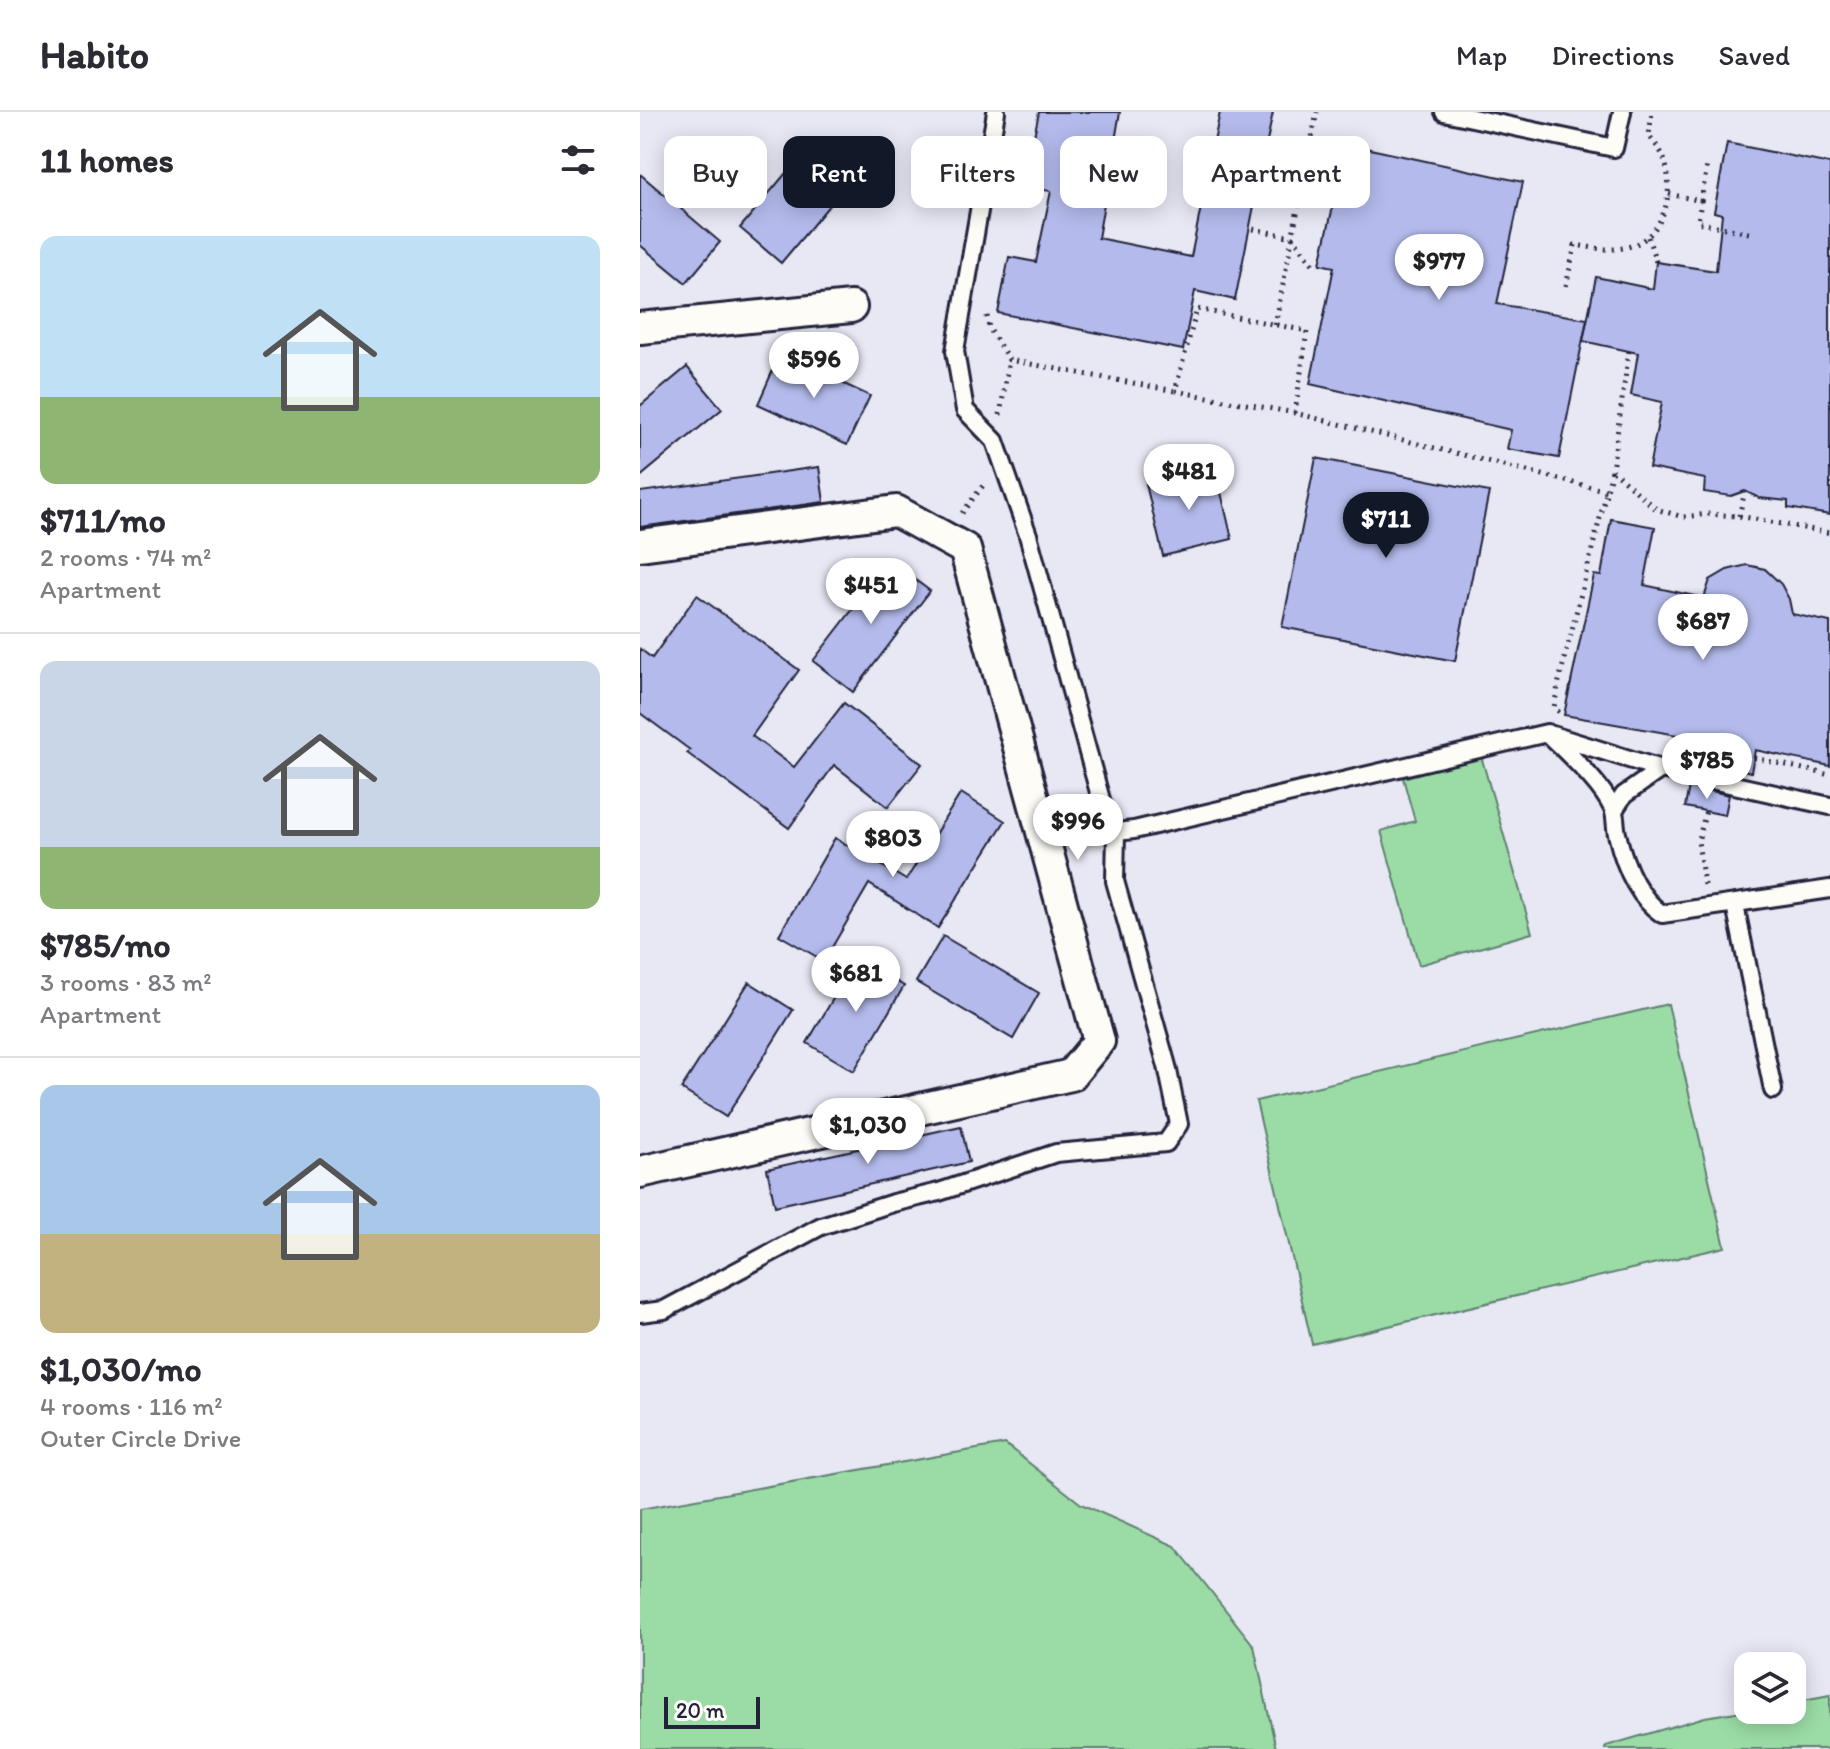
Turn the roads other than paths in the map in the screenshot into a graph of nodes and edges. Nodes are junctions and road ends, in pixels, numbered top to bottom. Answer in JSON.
{"nodes":[{"id":1,"x":996,"y":112,"type":"edge"},
{"id":2,"x":1444,"y":112,"type":"edge"},
{"id":3,"x":1622,"y":112,"type":"edge"},
{"id":4,"x":851,"y":307,"type":"dead end"},
{"id":5,"x":640,"y":328,"type":"edge"},
{"id":6,"x":640,"y":545,"type":"edge"},
{"id":7,"x":1547,"y":733,"type":"junction"},
{"id":8,"x":1661,"y":769,"type":"junction"},
{"id":9,"x":1830,"y":806,"type":"edge"},
{"id":10,"x":1614,"y":810,"type":"junction"},
{"id":11,"x":1116,"y":832,"type":"junction"},
{"id":12,"x":1830,"y":889,"type":"edge"},
{"id":13,"x":1735,"y":905,"type":"junction"},
{"id":14,"x":1773,"y":1090,"type":"dead end"},
{"id":15,"x":640,"y":1172,"type":"edge"},
{"id":16,"x":640,"y":1313,"type":"edge"}],
"edges":[{"from":1,"to":11,"type":"lane"},
{"from":2,"to":3,"type":"lane"},
{"from":4,"to":5,"type":"street"},
{"from":6,"to":15,"type":"street"},
{"from":7,"to":8,"type":"lane"},
{"from":7,"to":10,"type":"lane"},
{"from":7,"to":11,"type":"lane"},
{"from":8,"to":9,"type":"lane"},
{"from":8,"to":10,"type":"lane"},
{"from":10,"to":13,"type":"lane"},
{"from":11,"to":16,"type":"lane"},
{"from":12,"to":13,"type":"lane"},
{"from":13,"to":14,"type":"lane"}]}
